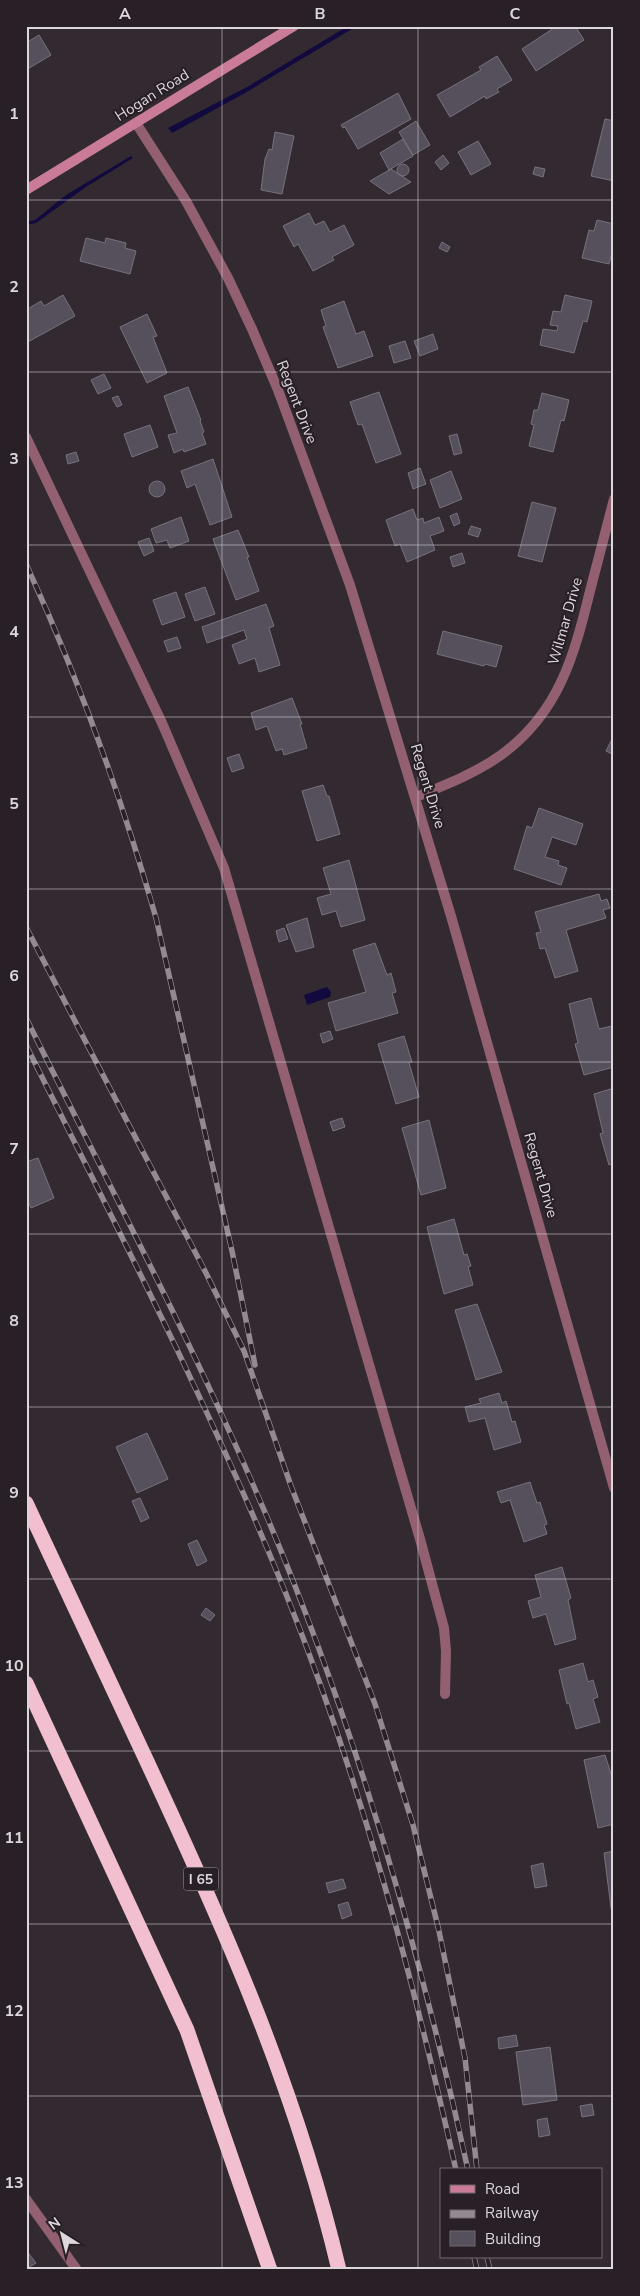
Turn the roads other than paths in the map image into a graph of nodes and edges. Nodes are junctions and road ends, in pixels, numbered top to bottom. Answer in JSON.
{"nodes":[{"id":1,"x":294,"y":26,"type":"edge"},
{"id":2,"x":136,"y":123,"type":"junction"},
{"id":3,"x":26,"y":190,"type":"edge"},
{"id":4,"x":26,"y":437,"type":"edge"},
{"id":5,"x":614,"y":498,"type":"edge"},
{"id":6,"x":416,"y":796,"type":"junction"},
{"id":7,"x":609,"y":1450,"type":"edge"},
{"id":8,"x":614,"y":1488,"type":"edge"},
{"id":9,"x":26,"y":1504,"type":"edge"},
{"id":10,"x":26,"y":1683,"type":"edge"},
{"id":11,"x":445,"y":1694,"type":"dead end"},
{"id":12,"x":26,"y":2199,"type":"edge"},
{"id":13,"x":77,"y":2270,"type":"edge"},
{"id":14,"x":270,"y":2270,"type":"edge"},
{"id":15,"x":339,"y":2270,"type":"edge"}],
"edges":[{"from":1,"to":2,"type":"street","name":"Hogan Road"},
{"from":2,"to":3,"type":"street","name":"Hogan Road"},
{"from":2,"to":6,"type":"street","name":"Regent Drive"},
{"from":4,"to":11,"type":"street"},
{"from":5,"to":6,"type":"street","name":"Wilmar Drive"},
{"from":6,"to":7,"type":"street","name":"Regent Drive"},
{"from":7,"to":8,"type":"street","name":"Regent Drive"},
{"from":9,"to":15,"type":"highway","number":"I 65"},
{"from":10,"to":14,"type":"highway"},
{"from":12,"to":13,"type":"street"}]}
